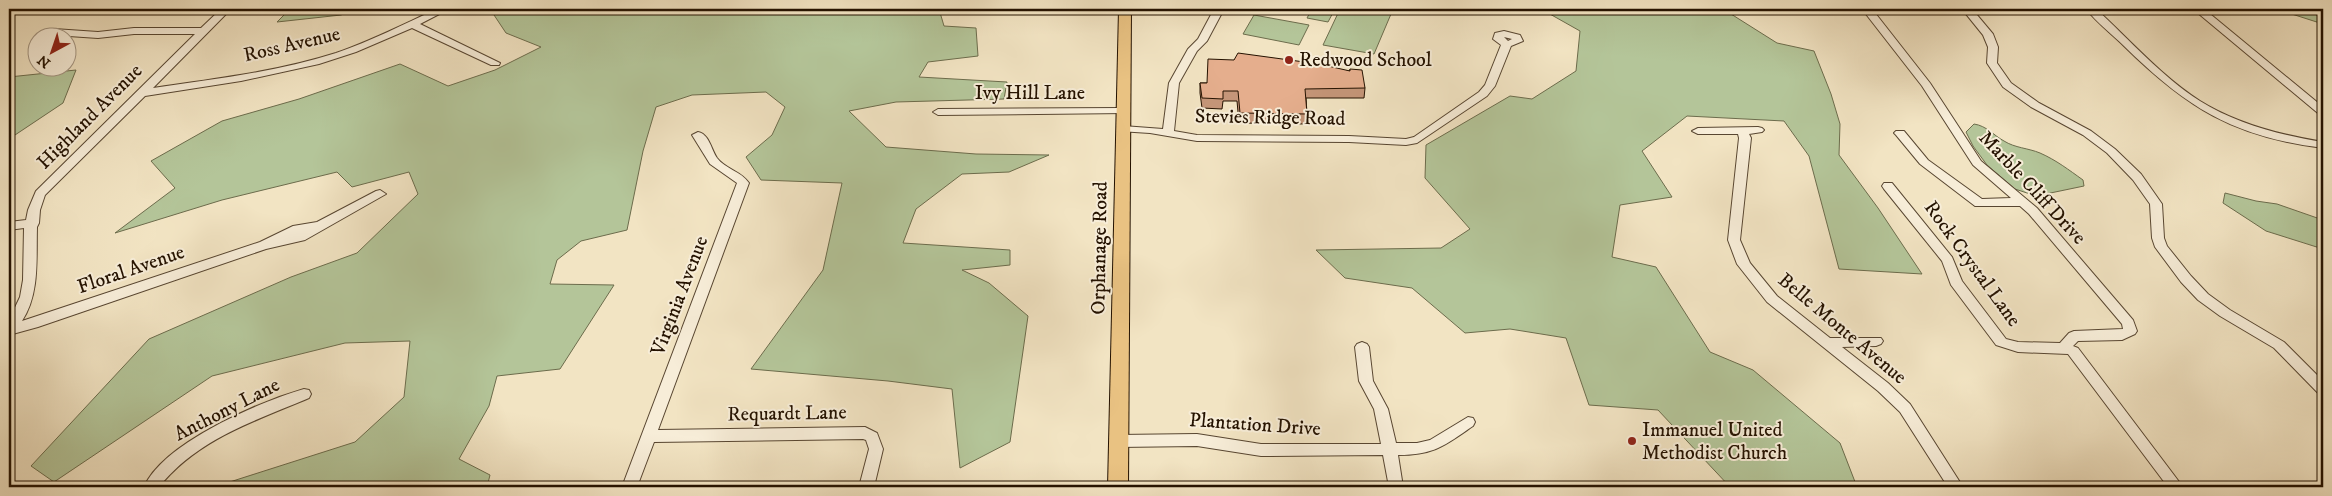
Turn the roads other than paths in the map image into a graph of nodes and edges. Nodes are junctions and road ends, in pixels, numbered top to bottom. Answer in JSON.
{"nodes":[{"id":1,"x":226,"y":9,"type":"edge"},
{"id":2,"x":444,"y":9,"type":"edge"},
{"id":3,"x":1125,"y":9,"type":"edge"},
{"id":4,"x":1211,"y":9,"type":"edge"},
{"id":5,"x":1219,"y":9,"type":"edge"},
{"id":6,"x":1867,"y":9,"type":"edge"},
{"id":7,"x":1967,"y":9,"type":"edge"},
{"id":8,"x":2091,"y":9,"type":"edge"},
{"id":9,"x":2198,"y":9,"type":"edge"},
{"id":10,"x":412,"y":24,"type":"junction"},
{"id":11,"x":203,"y":31,"type":"junction"},
{"id":12,"x":78,"y":34,"type":"edge"},
{"id":13,"x":1507,"y":44,"type":"dead end"},
{"id":14,"x":1193,"y":49,"type":"junction"},
{"id":15,"x":495,"y":63,"type":"dead end"},
{"id":16,"x":141,"y":93,"type":"junction"},
{"id":17,"x":1123,"y":111,"type":"junction"},
{"id":18,"x":938,"y":112,"type":"dead end"},
{"id":19,"x":2323,"y":112,"type":"edge"},
{"id":20,"x":1123,"y":129,"type":"junction"},
{"id":21,"x":1758,"y":130,"type":"dead end"},
{"id":22,"x":1698,"y":131,"type":"dead end"},
{"id":23,"x":1742,"y":131,"type":"junction"},
{"id":24,"x":1900,"y":132,"type":"dead end"},
{"id":25,"x":1167,"y":133,"type":"junction"},
{"id":26,"x":698,"y":134,"type":"dead end"},
{"id":27,"x":2323,"y":145,"type":"edge"},
{"id":28,"x":1888,"y":186,"type":"dead end"},
{"id":29,"x":380,"y":194,"type":"dead end"},
{"id":30,"x":2022,"y":202,"type":"junction"},
{"id":31,"x":33,"y":223,"type":"junction"},
{"id":32,"x":9,"y":226,"type":"edge"},
{"id":33,"x":22,"y":312,"type":"junction"},
{"id":34,"x":9,"y":314,"type":"edge"},
{"id":35,"x":10,"y":330,"type":"edge"},
{"id":36,"x":1876,"y":341,"type":"dead end"},
{"id":37,"x":1828,"y":343,"type":"junction"},
{"id":38,"x":1362,"y":347,"type":"dead end"},
{"id":39,"x":2064,"y":348,"type":"junction"},
{"id":40,"x":2323,"y":390,"type":"edge"},
{"id":41,"x":304,"y":394,"type":"dead end"},
{"id":42,"x":1468,"y":422,"type":"dead end"},
{"id":43,"x":650,"y":436,"type":"junction"},
{"id":44,"x":1118,"y":441,"type":"junction"},
{"id":45,"x":1390,"y":450,"type":"junction"},
{"id":46,"x":151,"y":487,"type":"edge"},
{"id":47,"x":630,"y":487,"type":"edge"},
{"id":48,"x":867,"y":487,"type":"edge"},
{"id":49,"x":1118,"y":487,"type":"edge"},
{"id":50,"x":1396,"y":487,"type":"edge"},
{"id":51,"x":1956,"y":487,"type":"edge"},
{"id":52,"x":2176,"y":487,"type":"edge"}],
"edges":[{"from":1,"to":11,"type":"street","name":"Highland Avenue"},
{"from":2,"to":10,"type":"street","name":"Ross Avenue"},
{"from":3,"to":17,"type":"main road","name":"Orphanage Road"},
{"from":4,"to":14,"type":"street"},
{"from":5,"to":14,"type":"street"},
{"from":6,"to":30,"type":"street","name":"Marble Cliff Drive"},
{"from":7,"to":40,"type":"street"},
{"from":8,"to":27,"type":"street"},
{"from":9,"to":19,"type":"street"},
{"from":10,"to":15,"type":"street"},
{"from":10,"to":16,"type":"street","name":"Ross Avenue"},
{"from":11,"to":12,"type":"street"},
{"from":11,"to":16,"type":"street","name":"Highland Avenue"},
{"from":13,"to":25,"type":"street","name":"Stevies Ridge Road"},
{"from":14,"to":25,"type":"street"},
{"from":16,"to":31,"type":"street","name":"Highland Avenue"},
{"from":17,"to":18,"type":"street","name":"Ivy Hill Lane"},
{"from":17,"to":20,"type":"main road","name":"Orphanage Road"},
{"from":20,"to":25,"type":"street","name":"Stevies Ridge Road"},
{"from":20,"to":44,"type":"main road","name":"Orphanage Road"},
{"from":21,"to":23,"type":"street"},
{"from":22,"to":23,"type":"street"},
{"from":23,"to":37,"type":"street","name":"Belle Monte Avenue"},
{"from":24,"to":30,"type":"street"},
{"from":26,"to":43,"type":"street","name":"Virginia Avenue"},
{"from":28,"to":39,"type":"street","name":"Rock Crystal Lane"},
{"from":29,"to":35,"type":"street","name":"Floral Avenue"},
{"from":30,"to":39,"type":"street","name":"Marble Cliff Drive"},
{"from":31,"to":32,"type":"street"},
{"from":31,"to":33,"type":"street","name":"Highland Avenue"},
{"from":33,"to":34,"type":"street"},
{"from":33,"to":35,"type":"street","name":"Highland Avenue"},
{"from":36,"to":37,"type":"street"},
{"from":37,"to":51,"type":"street","name":"Belle Monte Avenue"},
{"from":38,"to":45,"type":"street"},
{"from":39,"to":52,"type":"street"},
{"from":41,"to":46,"type":"street","name":"Anthony Lane"},
{"from":42,"to":45,"type":"street","name":"Plantation Drive"},
{"from":43,"to":47,"type":"street","name":"Virginia Avenue"},
{"from":43,"to":48,"type":"street","name":"Requardt Lane"},
{"from":44,"to":45,"type":"street","name":"Plantation Drive"},
{"from":44,"to":49,"type":"main road","name":"Orphanage Road"},
{"from":45,"to":50,"type":"street"}]}
